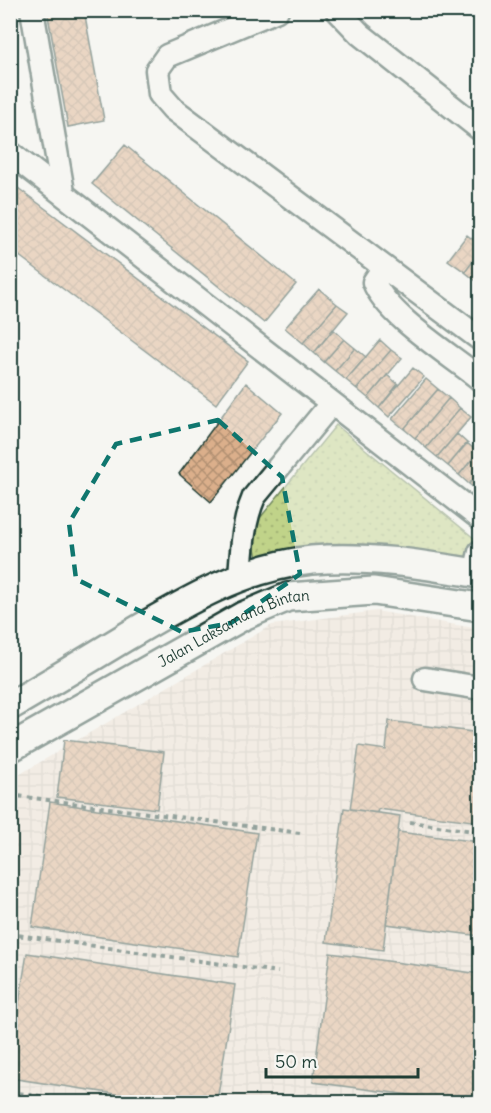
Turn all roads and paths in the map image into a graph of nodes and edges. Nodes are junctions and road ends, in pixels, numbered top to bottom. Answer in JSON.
{"nodes":[{"id":1,"x":32,"y":10,"type":"edge"},
{"id":2,"x":277,"y":10,"type":"edge"},
{"id":3,"x":337,"y":10,"type":"edge"},
{"id":4,"x":480,"y":129,"type":"edge"},
{"id":5,"x":10,"y":153,"type":"edge"},
{"id":6,"x":63,"y":192,"type":"junction"},
{"id":7,"x":384,"y":267,"type":"junction"},
{"id":8,"x":480,"y":339,"type":"edge"},
{"id":9,"x":480,"y":379,"type":"edge"},
{"id":10,"x":331,"y":404,"type":"junction"},
{"id":11,"x":480,"y":518,"type":"edge"},
{"id":12,"x":479,"y":566,"type":"edge"},
{"id":13,"x":240,"y":576,"type":"junction"},
{"id":14,"x":480,"y":607,"type":"edge"},
{"id":15,"x":425,"y":679,"type":"dead end"},
{"id":16,"x":480,"y":688,"type":"edge"},
{"id":17,"x":10,"y":706,"type":"edge"},
{"id":18,"x":10,"y":748,"type":"edge"},
{"id":19,"x":10,"y":795,"type":"edge"},
{"id":20,"x":410,"y":822,"type":"dead end"},
{"id":21,"x":480,"y":832,"type":"edge"},
{"id":22,"x":300,"y":833,"type":"dead end"},
{"id":23,"x":10,"y":934,"type":"edge"},
{"id":24,"x":278,"y":972,"type":"dead end"},
{"id":25,"x":10,"y":1092,"type":"edge"},
{"id":26,"x":308,"y":1095,"type":"dead end"},
{"id":27,"x":85,"y":1102,"type":"edge"},
{"id":28,"x":362,"y":1102,"type":"edge"}],
"edges":[{"from":1,"to":6,"type":"street"},
{"from":2,"to":7,"type":"street"},
{"from":3,"to":4,"type":"street"},
{"from":5,"to":6,"type":"street"},
{"from":6,"to":10,"type":"street"},
{"from":7,"to":8,"type":"street"},
{"from":7,"to":9,"type":"street"},
{"from":10,"to":11,"type":"street"},
{"from":10,"to":13,"type":"street"},
{"from":12,"to":13,"type":"main road"},
{"from":13,"to":17,"type":"main road"},
{"from":14,"to":18,"type":"main road","name":"Jalan Laksamana Bintan"},
{"from":15,"to":16,"type":"street"},
{"from":19,"to":22,"type":"path"},
{"from":20,"to":21,"type":"path"},
{"from":23,"to":24,"type":"path"},
{"from":25,"to":27,"type":"path"},
{"from":26,"to":28,"type":"path"}]}
